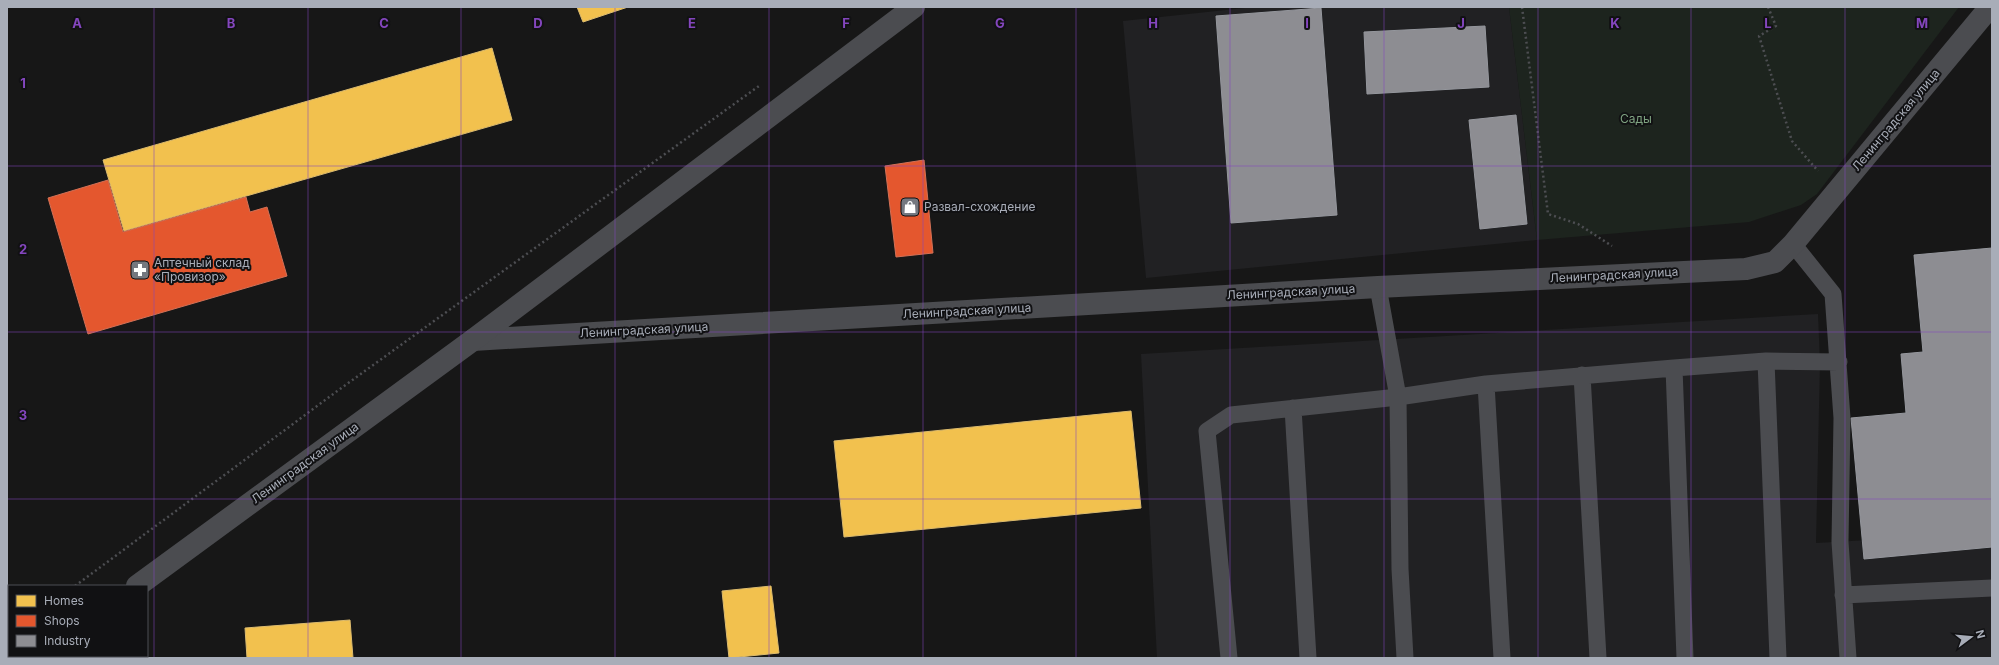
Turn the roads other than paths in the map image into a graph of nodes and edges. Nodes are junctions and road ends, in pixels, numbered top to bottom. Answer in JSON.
{"nodes":[{"id":1,"x":914,"y":7,"type":"edge"},
{"id":2,"x":1990,"y":7,"type":"edge"},
{"id":3,"x":1793,"y":244,"type":"junction"},
{"id":4,"x":1378,"y":287,"type":"junction"},
{"id":5,"x":473,"y":340,"type":"junction"},
{"id":6,"x":1766,"y":361,"type":"junction"},
{"id":7,"x":1839,"y":362,"type":"junction"},
{"id":8,"x":1674,"y":368,"type":"junction"},
{"id":9,"x":1582,"y":375,"type":"junction"},
{"id":10,"x":1486,"y":384,"type":"junction"},
{"id":11,"x":1398,"y":397,"type":"junction"},
{"id":12,"x":1293,"y":408,"type":"junction"},
{"id":13,"x":138,"y":585,"type":"edge"},
{"id":14,"x":1992,"y":588,"type":"edge"},
{"id":15,"x":1843,"y":595,"type":"junction"},
{"id":16,"x":1229,"y":658,"type":"edge"},
{"id":17,"x":1308,"y":658,"type":"edge"},
{"id":18,"x":1405,"y":658,"type":"edge"},
{"id":19,"x":1502,"y":658,"type":"edge"},
{"id":20,"x":1598,"y":658,"type":"edge"},
{"id":21,"x":1685,"y":658,"type":"edge"},
{"id":22,"x":1778,"y":658,"type":"edge"},
{"id":23,"x":1848,"y":658,"type":"edge"}],
"edges":[{"from":1,"to":5,"type":"street","name":"Ленинградская улица"},
{"from":2,"to":3,"type":"street","name":"Ленинградская улица"},
{"from":3,"to":4,"type":"street","name":"Ленинградская улица"},
{"from":3,"to":7,"type":"lane"},
{"from":4,"to":5,"type":"street","name":"Ленинградская улица"},
{"from":4,"to":11,"type":"lane"},
{"from":5,"to":13,"type":"street","name":"Ленинградская улица"},
{"from":6,"to":7,"type":"lane"},
{"from":6,"to":8,"type":"lane"},
{"from":6,"to":22,"type":"lane"},
{"from":7,"to":15,"type":"lane"},
{"from":8,"to":9,"type":"lane"},
{"from":8,"to":21,"type":"lane"},
{"from":9,"to":10,"type":"lane"},
{"from":9,"to":20,"type":"lane"},
{"from":10,"to":11,"type":"lane"},
{"from":10,"to":19,"type":"lane"},
{"from":11,"to":12,"type":"lane"},
{"from":11,"to":18,"type":"lane"},
{"from":12,"to":16,"type":"lane"},
{"from":12,"to":17,"type":"lane"},
{"from":14,"to":15,"type":"lane"},
{"from":15,"to":23,"type":"lane"}]}
